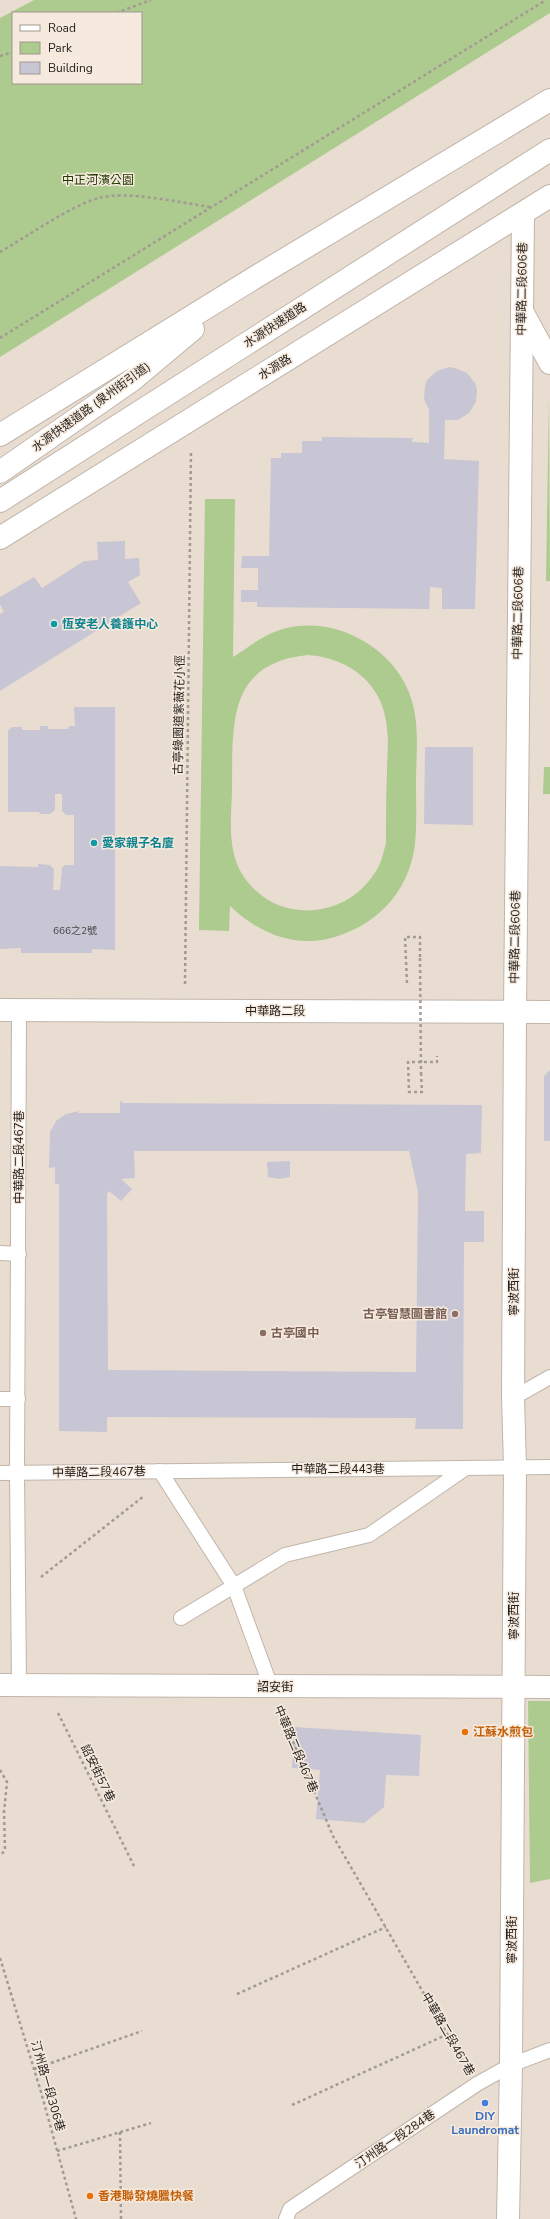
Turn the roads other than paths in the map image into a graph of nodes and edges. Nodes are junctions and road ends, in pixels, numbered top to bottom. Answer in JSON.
{"nodes":[{"id":1,"x":550,"y":100,"type":"edge"},
{"id":2,"x":550,"y":150,"type":"edge"},
{"id":3,"x":550,"y":196,"type":"edge"},
{"id":4,"x":523,"y":214,"type":"junction"},
{"id":5,"x":254,"y":278,"type":"junction"},
{"id":6,"x":522,"y":311,"type":"junction"},
{"id":7,"x":550,"y":363,"type":"edge"},
{"id":8,"x":0,"y":435,"type":"edge"},
{"id":9,"x":0,"y":472,"type":"edge"},
{"id":10,"x":0,"y":501,"type":"edge"},
{"id":11,"x":0,"y":538,"type":"edge"},
{"id":12,"x":10,"y":1010,"type":"edge"},
{"id":13,"x":514,"y":1012,"type":"junction"},
{"id":14,"x":550,"y":1012,"type":"edge"},
{"id":15,"x":0,"y":1253,"type":"edge"},
{"id":16,"x":19,"y":1254,"type":"junction"},
{"id":17,"x":550,"y":1377,"type":"edge"},
{"id":18,"x":513,"y":1398,"type":"junction"},
{"id":19,"x":0,"y":1399,"type":"edge"},
{"id":20,"x":18,"y":1399,"type":"junction"},
{"id":21,"x":515,"y":1466,"type":"junction"},
{"id":22,"x":550,"y":1467,"type":"edge"},
{"id":23,"x":466,"y":1468,"type":"junction"},
{"id":24,"x":160,"y":1471,"type":"junction"},
{"id":25,"x":0,"y":1473,"type":"edge"},
{"id":26,"x":17,"y":1473,"type":"junction"},
{"id":27,"x":234,"y":1586,"type":"junction"},
{"id":28,"x":181,"y":1618,"type":"dead end"},
{"id":29,"x":10,"y":1685,"type":"edge"},
{"id":30,"x":514,"y":1686,"type":"junction"},
{"id":31,"x":271,"y":1687,"type":"junction"},
{"id":32,"x":550,"y":1687,"type":"edge"},
{"id":33,"x":550,"y":2050,"type":"edge"},
{"id":34,"x":511,"y":2065,"type":"junction"},
{"id":35,"x":286,"y":2219,"type":"edge"},
{"id":36,"x":508,"y":2219,"type":"edge"}],
"edges":[{"from":1,"to":5,"type":"main road"},
{"from":2,"to":10,"type":"main road","name":"水源快速道路"},
{"from":3,"to":4,"type":"main road","name":"水源路"},
{"from":4,"to":6,"type":"main road","name":"中華路二段606巷"},
{"from":4,"to":11,"type":"main road","name":"水源路"},
{"from":5,"to":8,"type":"main road"},
{"from":5,"to":9,"type":"main road","name":"水源快速道路 (泉州街引道)"},
{"from":6,"to":7,"type":"main road"},
{"from":6,"to":13,"type":"main road","name":"中華路二段606巷"},
{"from":12,"to":13,"type":"main road","name":"中華路二段"},
{"from":12,"to":16,"type":"lane","name":"中華路二段467巷"},
{"from":13,"to":14,"type":"main road","name":"中華路二段"},
{"from":13,"to":18,"type":"main road","name":"寧波西街"},
{"from":15,"to":16,"type":"lane"},
{"from":16,"to":20,"type":"lane","name":"中華路二段467巷"},
{"from":17,"to":18,"type":"lane"},
{"from":18,"to":21,"type":"main road","name":"寧波西街"},
{"from":19,"to":20,"type":"lane"},
{"from":20,"to":26,"type":"lane","name":"中華路二段467巷"},
{"from":21,"to":22,"type":"lane","name":"中華路二段443巷"},
{"from":21,"to":23,"type":"lane","name":"中華路二段443巷"},
{"from":21,"to":30,"type":"main road","name":"寧波西街"},
{"from":23,"to":24,"type":"lane","name":"中華路二段443巷"},
{"from":23,"to":27,"type":"lane"},
{"from":24,"to":26,"type":"lane","name":"中華路二段467巷"},
{"from":24,"to":27,"type":"lane","name":"中華路二段467巷"},
{"from":25,"to":26,"type":"lane"},
{"from":26,"to":29,"type":"lane","name":"中華路二段467巷"},
{"from":27,"to":28,"type":"lane"},
{"from":27,"to":31,"type":"lane","name":"中華路二段467巷"},
{"from":29,"to":31,"type":"main road","name":"詔安街"},
{"from":30,"to":31,"type":"main road","name":"詔安街"},
{"from":30,"to":32,"type":"main road","name":"詔安街"},
{"from":30,"to":34,"type":"main road","name":"寧波西街"},
{"from":33,"to":34,"type":"lane","name":"汀州路一段284巷"},
{"from":34,"to":35,"type":"lane","name":"汀州路一段284巷"},
{"from":34,"to":36,"type":"main road","name":"寧波西街"}]}
